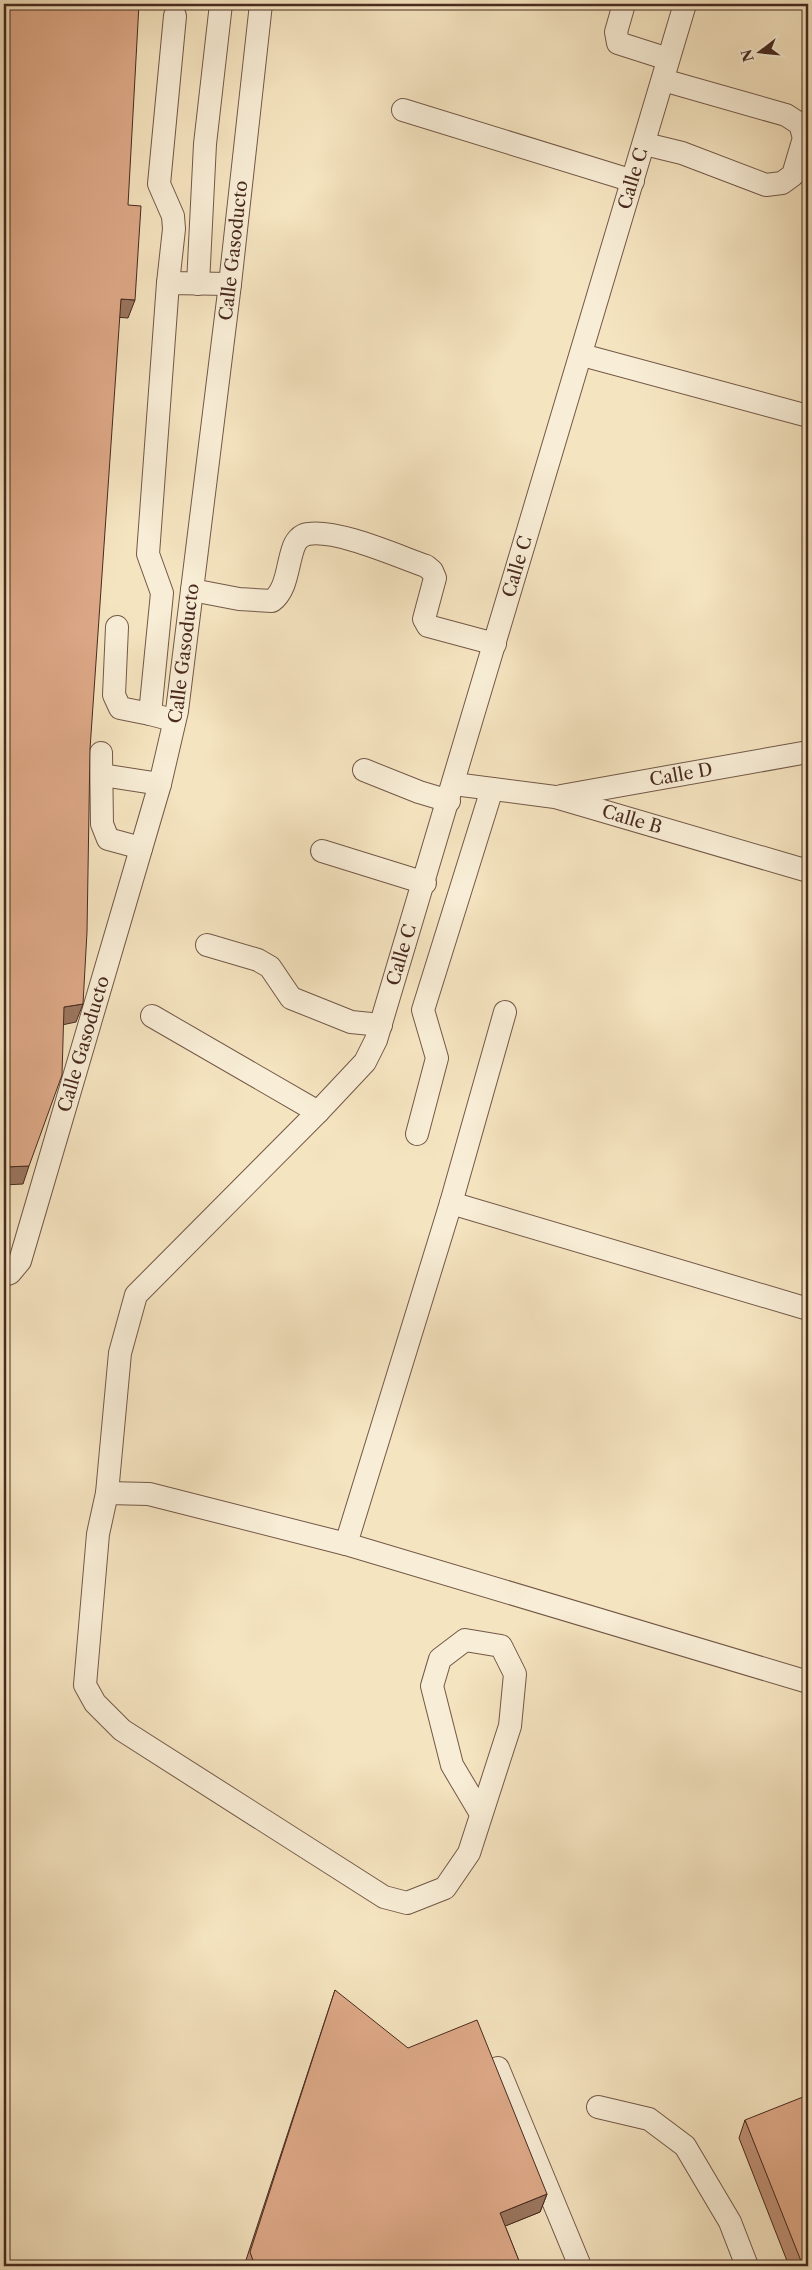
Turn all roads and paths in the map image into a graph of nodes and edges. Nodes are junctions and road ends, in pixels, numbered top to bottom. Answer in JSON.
{"nodes":[{"id":1,"x":221,"y":4,"type":"edge"},
{"id":2,"x":261,"y":4,"type":"edge"},
{"id":3,"x":624,"y":4,"type":"edge"},
{"id":4,"x":686,"y":4,"type":"edge"},
{"id":5,"x":175,"y":16,"type":"dead end"},
{"id":6,"x":665,"y":70,"type":"junction"},
{"id":7,"x":403,"y":110,"type":"dead end"},
{"id":8,"x":645,"y":144,"type":"junction"},
{"id":9,"x":633,"y":180,"type":"junction"},
{"id":10,"x":168,"y":283,"type":"junction"},
{"id":11,"x":198,"y":284,"type":"junction"},
{"id":12,"x":230,"y":284,"type":"junction"},
{"id":13,"x":582,"y":355,"type":"junction"},
{"id":14,"x":808,"y":416,"type":"edge"},
{"id":15,"x":192,"y":590,"type":"junction"},
{"id":16,"x":117,"y":628,"type":"dead end"},
{"id":17,"x":495,"y":644,"type":"junction"},
{"id":18,"x":150,"y":714,"type":"junction"},
{"id":19,"x":174,"y":720,"type":"junction"},
{"id":20,"x":808,"y":752,"type":"edge"},
{"id":21,"x":101,"y":753,"type":"dead end"},
{"id":22,"x":364,"y":770,"type":"dead end"},
{"id":23,"x":102,"y":776,"type":"junction"},
{"id":24,"x":160,"y":784,"type":"junction"},
{"id":25,"x":492,"y":789,"type":"junction"},
{"id":26,"x":451,"y":793,"type":"junction"},
{"id":27,"x":555,"y":797,"type":"junction"},
{"id":28,"x":142,"y":848,"type":"junction"},
{"id":29,"x":322,"y":851,"type":"dead end"},
{"id":30,"x":808,"y":871,"type":"edge"},
{"id":31,"x":425,"y":883,"type":"junction"},
{"id":32,"x":207,"y":945,"type":"dead end"},
{"id":33,"x":505,"y":1012,"type":"dead end"},
{"id":34,"x":152,"y":1016,"type":"dead end"},
{"id":35,"x":381,"y":1026,"type":"junction"},
{"id":36,"x":318,"y":1112,"type":"junction"},
{"id":37,"x":417,"y":1134,"type":"dead end"},
{"id":38,"x":451,"y":1203,"type":"junction"},
{"id":39,"x":4,"y":1275,"type":"edge"},
{"id":40,"x":808,"y":1309,"type":"edge"},
{"id":41,"x":107,"y":1493,"type":"junction"},
{"id":42,"x":346,"y":1544,"type":"junction"},
{"id":43,"x":808,"y":1682,"type":"edge"},
{"id":44,"x":481,"y":1814,"type":"junction"},
{"id":45,"x":498,"y":2068,"type":"edge"},
{"id":46,"x":598,"y":2107,"type":"dead end"},
{"id":47,"x":580,"y":2266,"type":"edge"},
{"id":48,"x":747,"y":2266,"type":"edge"}],
"edges":[{"from":1,"to":11,"type":"street"},
{"from":2,"to":12,"type":"street","name":"Calle Gasoducto"},
{"from":3,"to":6,"type":"street"},
{"from":4,"to":6,"type":"street","name":"Calle C"},
{"from":5,"to":10,"type":"street"},
{"from":6,"to":8,"type":"street","name":"Calle C"},
{"from":6,"to":8,"type":"street"},
{"from":7,"to":9,"type":"street"},
{"from":8,"to":9,"type":"street","name":"Calle C"},
{"from":9,"to":13,"type":"street","name":"Calle C"},
{"from":10,"to":11,"type":"street"},
{"from":10,"to":18,"type":"street"},
{"from":11,"to":12,"type":"street"},
{"from":12,"to":15,"type":"street","name":"Calle Gasoducto"},
{"from":13,"to":14,"type":"street"},
{"from":13,"to":17,"type":"street","name":"Calle C"},
{"from":15,"to":17,"type":"street"},
{"from":15,"to":19,"type":"street","name":"Calle Gasoducto"},
{"from":16,"to":18,"type":"street"},
{"from":17,"to":26,"type":"street","name":"Calle C"},
{"from":18,"to":19,"type":"street"},
{"from":19,"to":24,"type":"street","name":"Calle Gasoducto"},
{"from":20,"to":27,"type":"street","name":"Calle D"},
{"from":21,"to":23,"type":"street"},
{"from":22,"to":26,"type":"street","name":"Calle B"},
{"from":23,"to":24,"type":"street"},
{"from":23,"to":28,"type":"street"},
{"from":24,"to":28,"type":"street","name":"Calle Gasoducto"},
{"from":25,"to":26,"type":"street","name":"Calle B"},
{"from":25,"to":27,"type":"street","name":"Calle B"},
{"from":25,"to":37,"type":"street"},
{"from":26,"to":31,"type":"street","name":"Calle C"},
{"from":27,"to":30,"type":"street","name":"Calle B"},
{"from":28,"to":39,"type":"street","name":"Calle Gasoducto"},
{"from":29,"to":31,"type":"street"},
{"from":31,"to":35,"type":"street","name":"Calle C"},
{"from":32,"to":35,"type":"street"},
{"from":33,"to":38,"type":"street"},
{"from":34,"to":36,"type":"street"},
{"from":35,"to":36,"type":"street","name":"Calle C"},
{"from":36,"to":41,"type":"street","name":"Calle C"},
{"from":38,"to":40,"type":"street"},
{"from":38,"to":42,"type":"street"},
{"from":41,"to":42,"type":"street"},
{"from":41,"to":44,"type":"street","name":"Calle C"},
{"from":42,"to":43,"type":"street"},
{"from":44,"to":44,"type":"street","name":"Calle C"},
{"from":45,"to":47,"type":"street"},
{"from":46,"to":48,"type":"street"}]}
